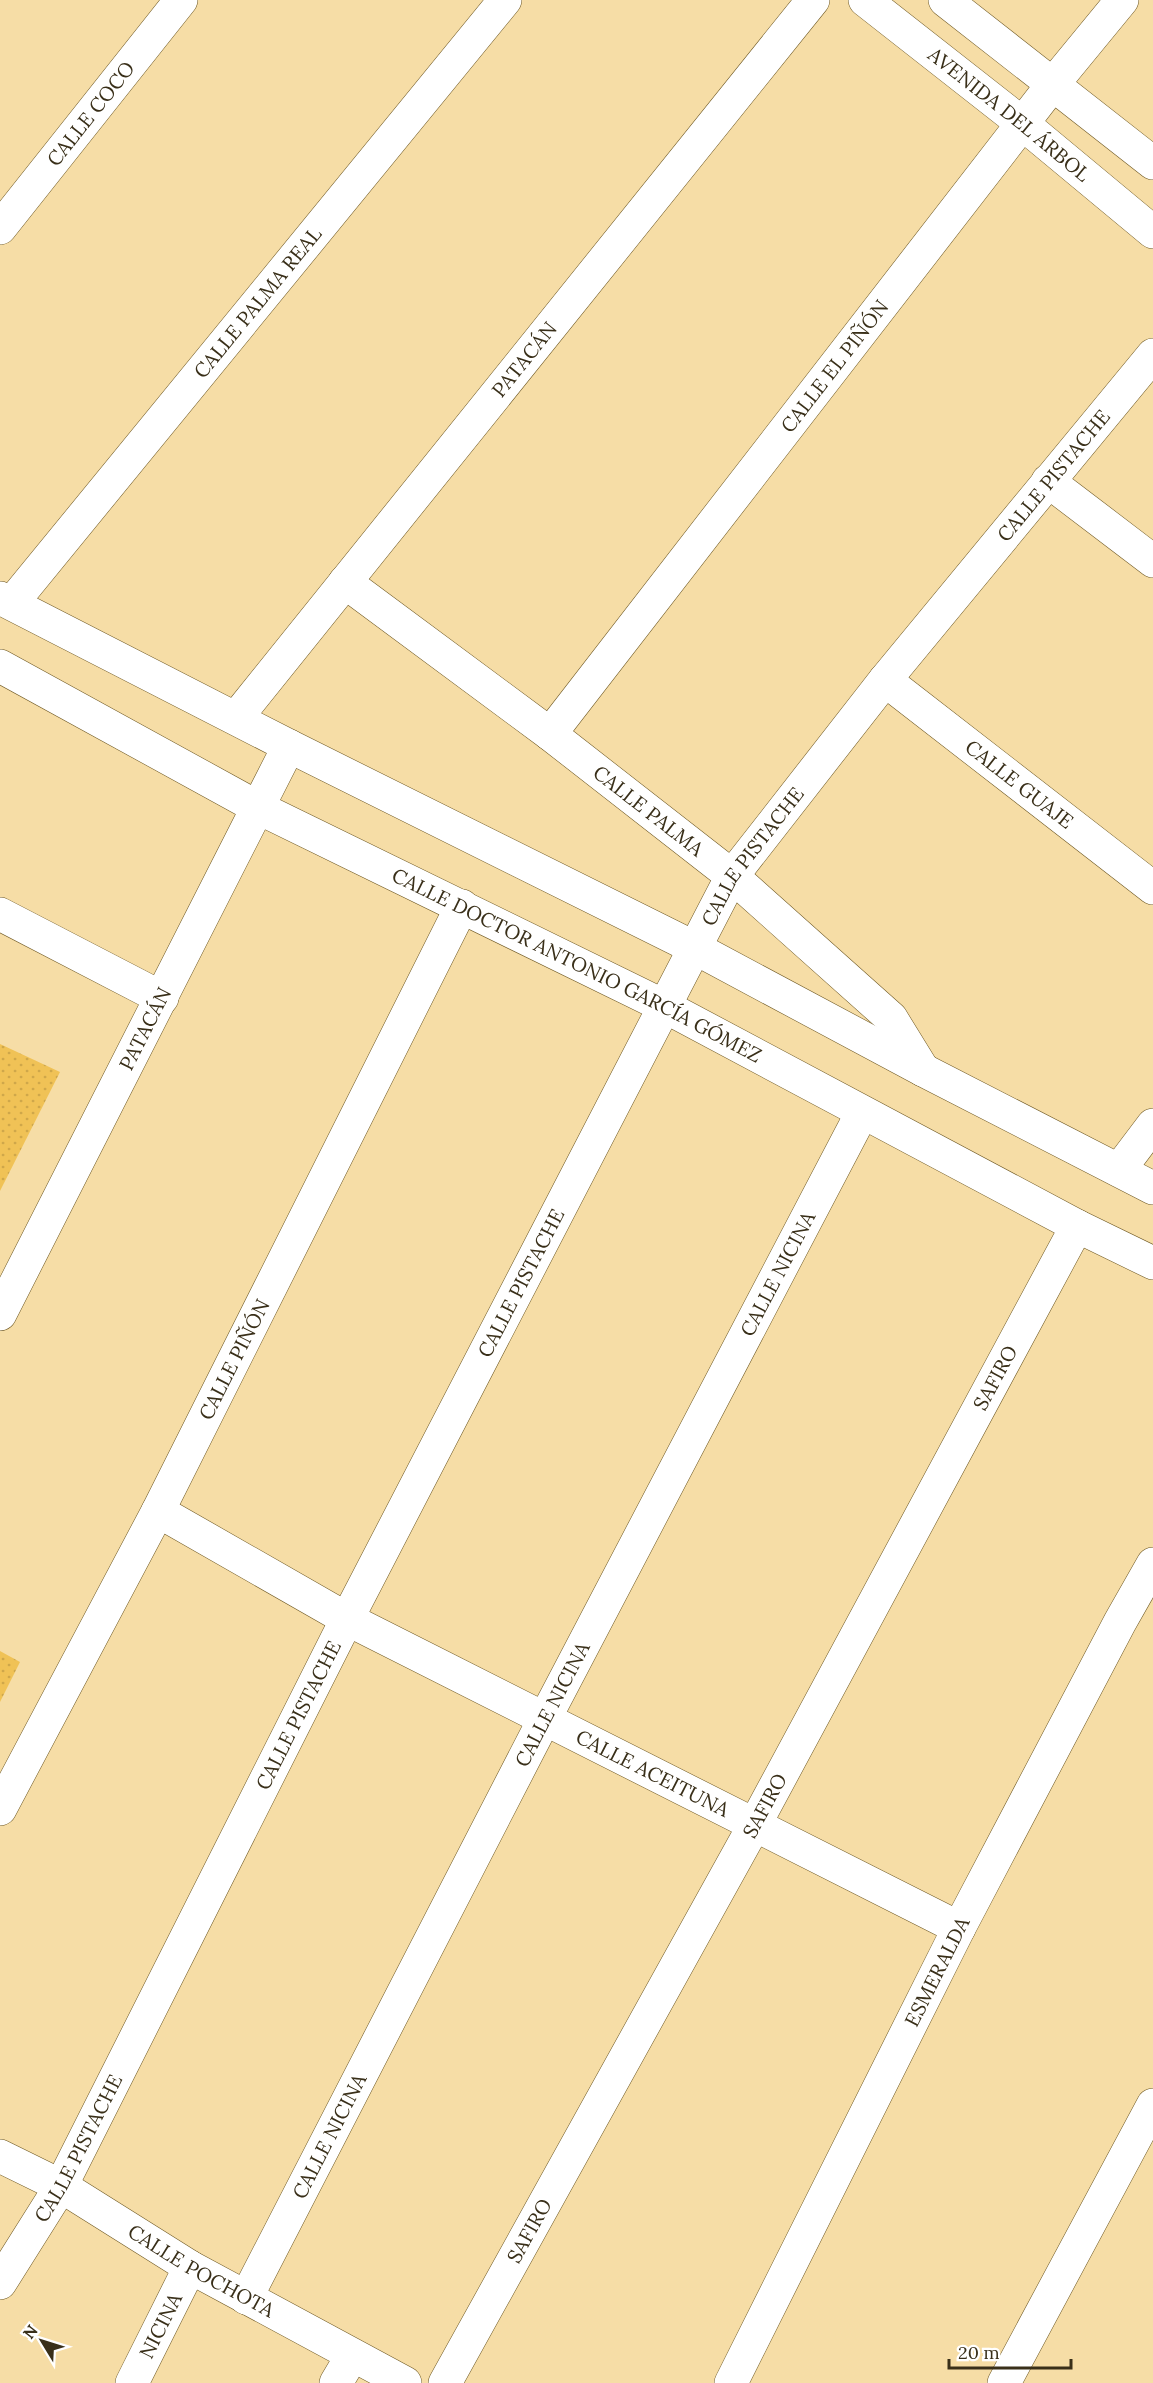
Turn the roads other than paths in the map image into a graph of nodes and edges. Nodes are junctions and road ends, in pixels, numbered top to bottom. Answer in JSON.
{"nodes":[{"id":1,"x":181,"y":0,"type":"edge"},
{"id":2,"x":505,"y":0,"type":"edge"},
{"id":3,"x":813,"y":0,"type":"edge"},
{"id":4,"x":865,"y":0,"type":"edge"},
{"id":5,"x":945,"y":0,"type":"edge"},
{"id":6,"x":1122,"y":0,"type":"edge"},
{"id":7,"x":1053,"y":84,"type":"junction"},
{"id":8,"x":1023,"y":124,"type":"junction"},
{"id":9,"x":1153,"y":163,"type":"edge"},
{"id":10,"x":0,"y":228,"type":"edge"},
{"id":11,"x":1153,"y":231,"type":"edge"},
{"id":12,"x":1153,"y":355,"type":"edge"},
{"id":13,"x":1048,"y":481,"type":"junction"},
{"id":14,"x":1153,"y":561,"type":"edge"},
{"id":15,"x":345,"y":582,"type":"junction"},
{"id":16,"x":6,"y":601,"type":"edge"},
{"id":17,"x":0,"y":666,"type":"edge"},
{"id":18,"x":885,"y":680,"type":"junction"},
{"id":19,"x":236,"y":718,"type":"junction"},
{"id":20,"x":550,"y":735,"type":"junction"},
{"id":21,"x":289,"y":746,"type":"junction"},
{"id":22,"x":257,"y":807,"type":"junction"},
{"id":23,"x":732,"y":876,"type":"junction"},
{"id":24,"x":1153,"y":888,"type":"edge"},
{"id":25,"x":462,"y":906,"type":"junction"},
{"id":26,"x":0,"y":914,"type":"edge"},
{"id":27,"x":694,"y":948,"type":"junction"},
{"id":28,"x":162,"y":998,"type":"junction"},
{"id":29,"x":664,"y":1006,"type":"junction"},
{"id":30,"x":923,"y":1070,"type":"junction"},
{"id":31,"x":862,"y":1113,"type":"junction"},
{"id":32,"x":1153,"y":1125,"type":"edge"},
{"id":33,"x":1119,"y":1170,"type":"junction"},
{"id":34,"x":1153,"y":1188,"type":"edge"},
{"id":35,"x":1077,"y":1226,"type":"junction"},
{"id":36,"x":1153,"y":1263,"type":"edge"},
{"id":37,"x":0,"y":1314,"type":"edge"},
{"id":38,"x":158,"y":1511,"type":"junction"},
{"id":39,"x":1153,"y":1564,"type":"edge"},
{"id":40,"x":347,"y":1618,"type":"junction"},
{"id":41,"x":545,"y":1718,"type":"junction"},
{"id":42,"x":0,"y":1809,"type":"edge"},
{"id":43,"x":754,"y":1824,"type":"junction"},
{"id":44,"x":959,"y":1928,"type":"junction"},
{"id":45,"x":1153,"y":2105,"type":"edge"},
{"id":46,"x":0,"y":2156,"type":"edge"},
{"id":47,"x":61,"y":2186,"type":"junction"},
{"id":48,"x":190,"y":2267,"type":"junction"},
{"id":49,"x":0,"y":2283,"type":"edge"},
{"id":50,"x":246,"y":2298,"type":"junction"},
{"id":51,"x":344,"y":2369,"type":"edge"},
{"id":52,"x":132,"y":2383,"type":"edge"},
{"id":53,"x":405,"y":2383,"type":"edge"},
{"id":54,"x":445,"y":2383,"type":"edge"},
{"id":55,"x":731,"y":2383,"type":"edge"},
{"id":56,"x":1004,"y":2383,"type":"edge"}],
"edges":[{"from":1,"to":10,"type":"street","name":"CALLE COCO"},
{"from":2,"to":16,"type":"street","name":"CALLE PALMA REAL"},
{"from":3,"to":15,"type":"street","name":"PATACÁN"},
{"from":4,"to":8,"type":"street","name":"AVENIDA DEL ÁRBOL"},
{"from":5,"to":7,"type":"street"},
{"from":6,"to":7,"type":"street","name":"CALLE EL PIÑÓN"},
{"from":7,"to":8,"type":"street","name":"CALLE EL PIÑÓN"},
{"from":7,"to":9,"type":"street"},
{"from":8,"to":11,"type":"street","name":"AVENIDA DEL ÁRBOL"},
{"from":8,"to":20,"type":"street","name":"CALLE EL PIÑÓN"},
{"from":12,"to":13,"type":"street","name":"CALLE PISTACHE"},
{"from":13,"to":14,"type":"street"},
{"from":13,"to":18,"type":"street","name":"CALLE PISTACHE"},
{"from":15,"to":19,"type":"street","name":"PATACÁN"},
{"from":15,"to":20,"type":"street","name":"CALLE PALMA"},
{"from":16,"to":19,"type":"street"},
{"from":17,"to":22,"type":"street","name":"CALLE DOCTOR ANTONIO GARCÍA GÓMEZ"},
{"from":18,"to":23,"type":"street","name":"CALLE PISTACHE"},
{"from":18,"to":24,"type":"street","name":"CALLE GUAJE"},
{"from":19,"to":21,"type":"street"},
{"from":20,"to":23,"type":"street","name":"CALLE PALMA"},
{"from":21,"to":22,"type":"street","name":"PATACÁN"},
{"from":21,"to":27,"type":"street"},
{"from":22,"to":25,"type":"street","name":"CALLE DOCTOR ANTONIO GARCÍA GÓMEZ"},
{"from":22,"to":28,"type":"street","name":"PATACÁN"},
{"from":23,"to":27,"type":"street","name":"CALLE PISTACHE"},
{"from":23,"to":30,"type":"street","name":"CALLE PALMA"},
{"from":25,"to":29,"type":"street","name":"CALLE DOCTOR ANTONIO GARCÍA GÓMEZ"},
{"from":25,"to":38,"type":"street","name":"CALLE PIÑÓN"},
{"from":26,"to":28,"type":"street"},
{"from":27,"to":29,"type":"street","name":"CALLE PISTACHE"},
{"from":27,"to":30,"type":"street"},
{"from":28,"to":37,"type":"street","name":"PATACÁN"},
{"from":29,"to":31,"type":"street","name":"CALLE DOCTOR ANTONIO GARCÍA GÓMEZ"},
{"from":29,"to":40,"type":"street","name":"CALLE PISTACHE"},
{"from":30,"to":33,"type":"street"},
{"from":31,"to":35,"type":"street","name":"CALLE DOCTOR ANTONIO GARCÍA GÓMEZ"},
{"from":31,"to":41,"type":"street","name":"CALLE NICINA"},
{"from":32,"to":33,"type":"street"},
{"from":33,"to":34,"type":"street"},
{"from":35,"to":36,"type":"street","name":"CALLE DOCTOR ANTONIO GARCÍA GÓMEZ"},
{"from":35,"to":43,"type":"street","name":"SAFIRO"},
{"from":38,"to":40,"type":"street","name":"CALLE ACEITUNA"},
{"from":38,"to":42,"type":"street","name":"CALLE PIÑÓN"},
{"from":39,"to":44,"type":"street","name":"ESMERALDA"},
{"from":40,"to":41,"type":"street","name":"CALLE ACEITUNA"},
{"from":40,"to":47,"type":"street","name":"CALLE PISTACHE"},
{"from":41,"to":43,"type":"street","name":"CALLE ACEITUNA"},
{"from":41,"to":50,"type":"street","name":"CALLE NICINA"},
{"from":43,"to":44,"type":"street","name":"CALLE ACEITUNA"},
{"from":43,"to":54,"type":"street","name":"SAFIRO"},
{"from":44,"to":55,"type":"street","name":"ESMERALDA"},
{"from":45,"to":56,"type":"street"},
{"from":46,"to":47,"type":"street","name":"CALLE POCHOTA"},
{"from":47,"to":48,"type":"street","name":"CALLE POCHOTA"},
{"from":47,"to":49,"type":"street","name":"CALLE PISTACHE"},
{"from":48,"to":50,"type":"street","name":"CALLE POCHOTA"},
{"from":48,"to":52,"type":"street","name":"NICINA"},
{"from":50,"to":51,"type":"street","name":"CALLE POCHOTA"},
{"from":51,"to":53,"type":"street","name":"CALLE POCHOTA"}]}
